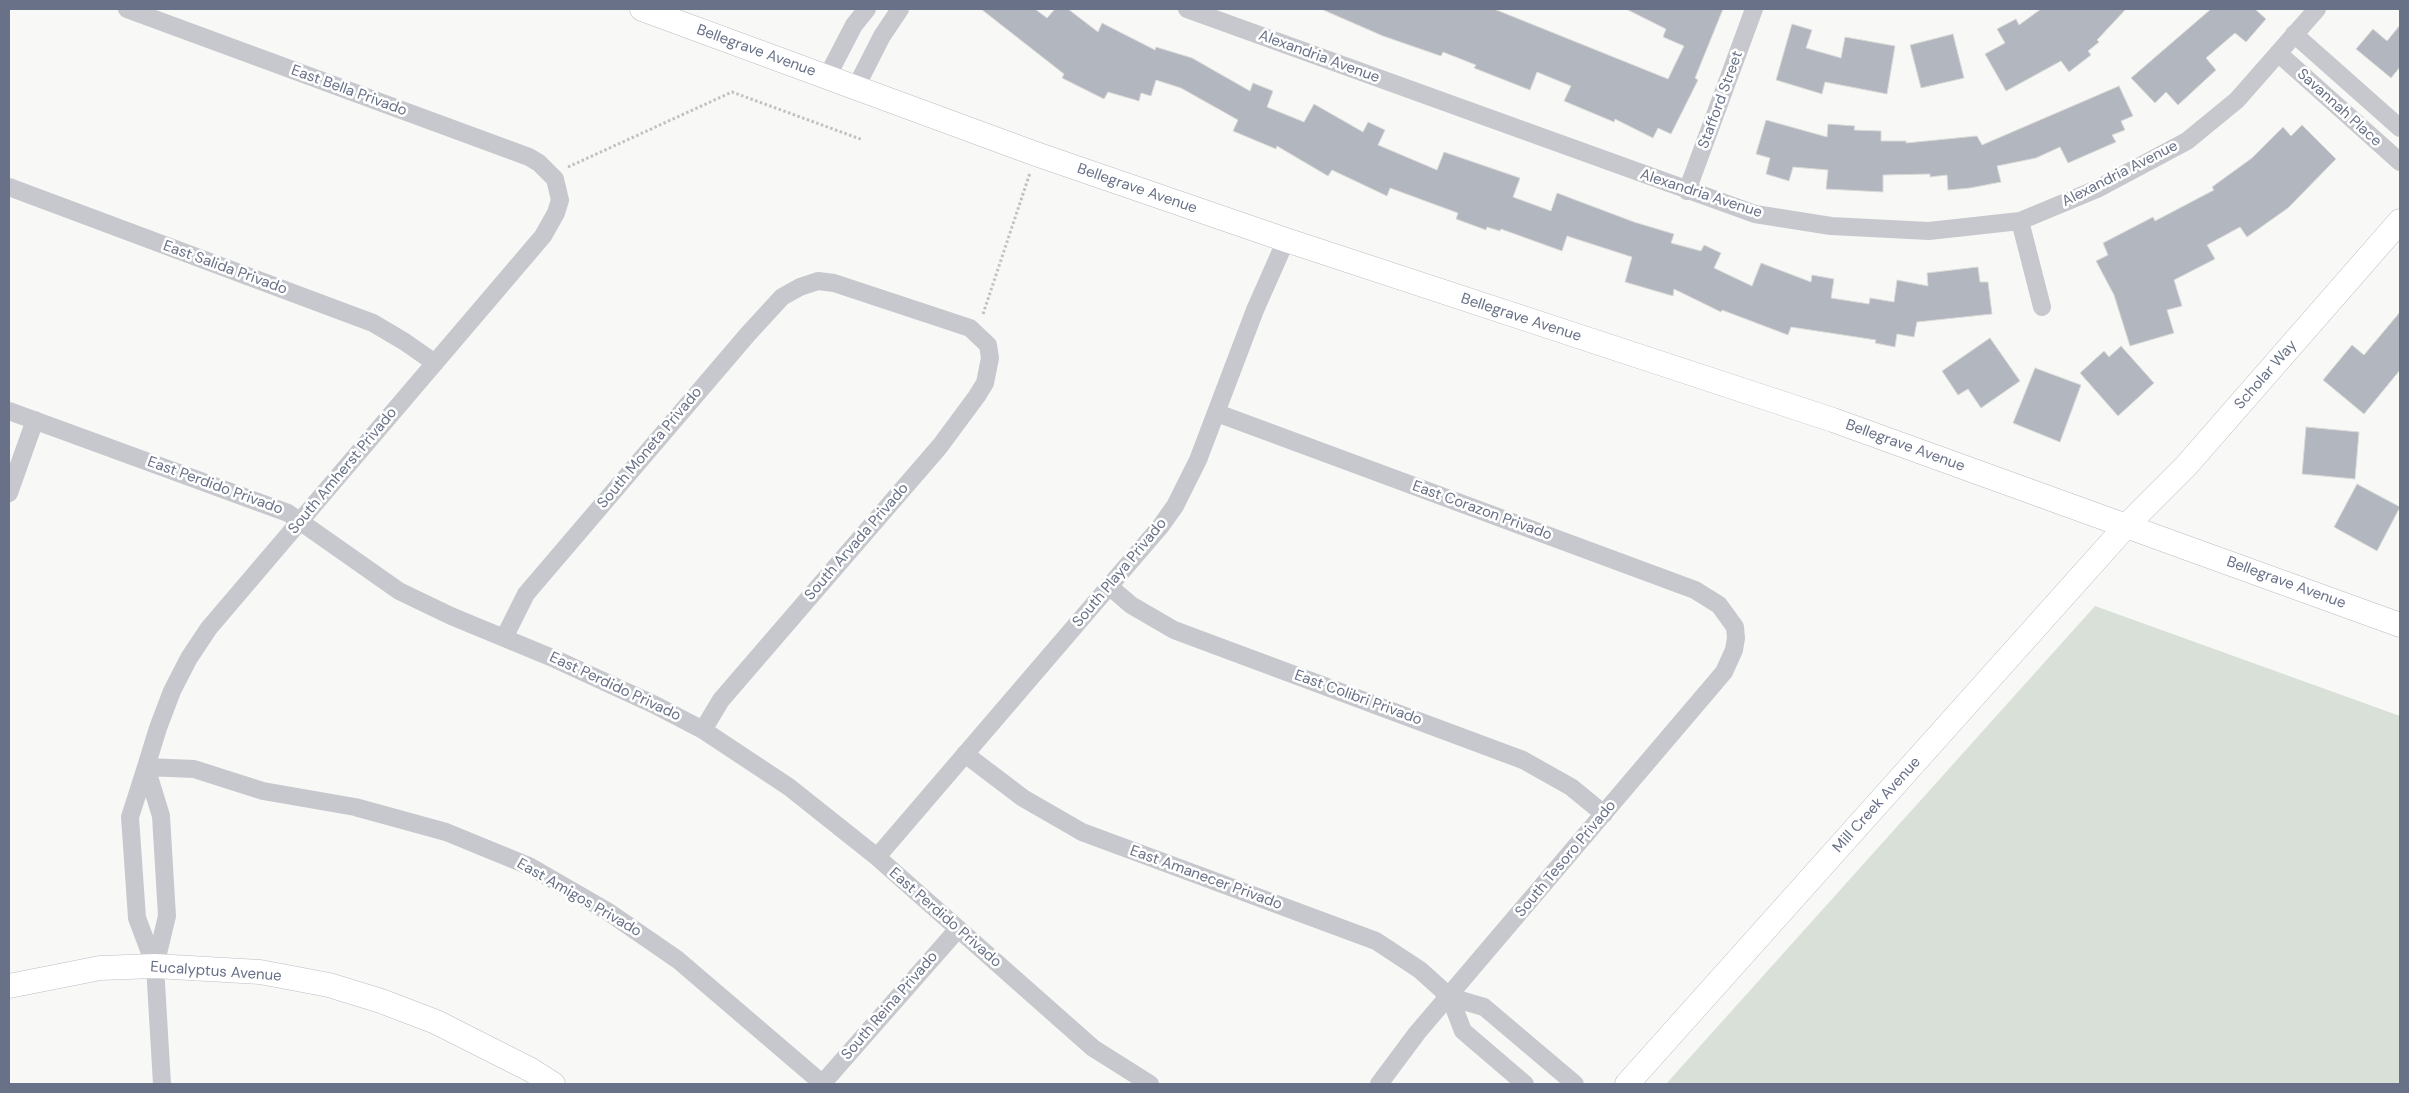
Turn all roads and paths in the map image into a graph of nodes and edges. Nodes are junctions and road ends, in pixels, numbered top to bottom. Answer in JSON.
{"nodes":[{"id":1,"x":127,"y":9,"type":"edge"},
{"id":2,"x":642,"y":9,"type":"edge"},
{"id":3,"x":867,"y":9,"type":"edge"},
{"id":4,"x":900,"y":9,"type":"edge"},
{"id":5,"x":1187,"y":9,"type":"edge"},
{"id":6,"x":1754,"y":9,"type":"edge"},
{"id":7,"x":2317,"y":9,"type":"edge"},
{"id":8,"x":2294,"y":34,"type":"junction"},
{"id":9,"x":2278,"y":53,"type":"junction"},
{"id":10,"x":827,"y":77,"type":"junction"},
{"id":11,"x":856,"y":87,"type":"junction"},
{"id":12,"x":2400,"y":128,"type":"edge"},
{"id":13,"x":863,"y":140,"type":"dead end"},
{"id":14,"x":1036,"y":154,"type":"junction"},
{"id":15,"x":2400,"y":162,"type":"edge"},
{"id":16,"x":555,"y":182,"type":"junction"},
{"id":17,"x":9,"y":187,"type":"edge"},
{"id":18,"x":1687,"y":191,"type":"junction"},
{"id":19,"x":2020,"y":221,"type":"junction"},
{"id":20,"x":2400,"y":221,"type":"edge"},
{"id":21,"x":1286,"y":240,"type":"junction"},
{"id":22,"x":2042,"y":307,"type":"dead end"},
{"id":23,"x":982,"y":339,"type":"junction"},
{"id":24,"x":435,"y":363,"type":"junction"},
{"id":25,"x":9,"y":411,"type":"edge"},
{"id":26,"x":1217,"y":413,"type":"junction"},
{"id":27,"x":35,"y":420,"type":"junction"},
{"id":28,"x":9,"y":493,"type":"edge"},
{"id":29,"x":301,"y":520,"type":"junction"},
{"id":30,"x":2127,"y":525,"type":"junction"},
{"id":31,"x":1109,"y":586,"type":"junction"},
{"id":32,"x":2400,"y":625,"type":"edge"},
{"id":33,"x":1735,"y":627,"type":"joint"},
{"id":34,"x":504,"y":638,"type":"junction"},
{"id":35,"x":703,"y":730,"type":"junction"},
{"id":36,"x":965,"y":754,"type":"junction"},
{"id":37,"x":146,"y":768,"type":"junction"},
{"id":38,"x":1604,"y":814,"type":"junction"},
{"id":39,"x":876,"y":857,"type":"junction"},
{"id":40,"x":958,"y":929,"type":"junction"},
{"id":41,"x":155,"y":966,"type":"junction"},
{"id":42,"x":9,"y":986,"type":"edge"},
{"id":43,"x":1450,"y":997,"type":"junction"},
{"id":44,"x":162,"y":1084,"type":"edge"},
{"id":45,"x":553,"y":1084,"type":"edge"},
{"id":46,"x":823,"y":1084,"type":"edge"},
{"id":47,"x":1150,"y":1084,"type":"edge"},
{"id":48,"x":1379,"y":1084,"type":"edge"},
{"id":49,"x":1525,"y":1084,"type":"edge"},
{"id":50,"x":1575,"y":1084,"type":"edge"},
{"id":51,"x":1627,"y":1084,"type":"edge"}],
"edges":[{"from":1,"to":16,"type":"street","name":"East Bella Privado"},
{"from":2,"to":10,"type":"main road","name":"Bellegrave Avenue"},
{"from":3,"to":10,"type":"street"},
{"from":4,"to":11,"type":"street"},
{"from":5,"to":18,"type":"street","name":"Alexandria Avenue"},
{"from":6,"to":18,"type":"street","name":"Stafford Street"},
{"from":7,"to":8,"type":"street","name":"Alexandria Avenue"},
{"from":8,"to":9,"type":"street","name":"Alexandria Avenue"},
{"from":8,"to":12,"type":"street","name":"Savannah Place"},
{"from":9,"to":15,"type":"street","name":"Savannah Place"},
{"from":9,"to":19,"type":"street","name":"Alexandria Avenue"},
{"from":10,"to":11,"type":"main road","name":"Bellegrave Avenue"},
{"from":11,"to":14,"type":"main road","name":"Bellegrave Avenue"},
{"from":13,"to":16,"type":"path"},
{"from":14,"to":21,"type":"main road","name":"Bellegrave Avenue"},
{"from":14,"to":23,"type":"path"},
{"from":16,"to":24,"type":"street","name":"South Amherst Privado"},
{"from":17,"to":24,"type":"street","name":"East Salida Privado"},
{"from":18,"to":19,"type":"street","name":"Alexandria Avenue"},
{"from":19,"to":22,"type":"street"},
{"from":20,"to":30,"type":"main road","name":"Scholar Way"},
{"from":21,"to":26,"type":"street","name":"South Playa Privado"},
{"from":21,"to":30,"type":"main road","name":"Bellegrave Avenue"},
{"from":23,"to":34,"type":"street","name":"South Moneta Privado"},
{"from":23,"to":35,"type":"street","name":"South Arvada Privado"},
{"from":24,"to":29,"type":"street","name":"South Amherst Privado"},
{"from":25,"to":27,"type":"street","name":"East Perdido Privado"},
{"from":26,"to":31,"type":"street","name":"South Playa Privado"},
{"from":26,"to":33,"type":"street","name":"East Corazon Privado"},
{"from":27,"to":28,"type":"street"},
{"from":27,"to":29,"type":"street","name":"East Perdido Privado"},
{"from":29,"to":34,"type":"street","name":"East Perdido Privado"},
{"from":29,"to":37,"type":"street","name":"South Amherst Privado"},
{"from":30,"to":32,"type":"main road","name":"Bellegrave Avenue"},
{"from":30,"to":51,"type":"main road","name":"Mill Creek Avenue"},
{"from":31,"to":36,"type":"street","name":"South Playa Privado"},
{"from":31,"to":38,"type":"street","name":"East Colibri Privado"},
{"from":33,"to":38,"type":"street","name":"South Tesoro Privado"},
{"from":34,"to":35,"type":"street","name":"East Perdido Privado"},
{"from":35,"to":39,"type":"street","name":"East Perdido Privado"},
{"from":36,"to":39,"type":"street","name":"South Playa Privado"},
{"from":36,"to":43,"type":"street","name":"East Amanecer Privado"},
{"from":37,"to":41,"type":"street"},
{"from":37,"to":41,"type":"street","name":"South Amherst Privado"},
{"from":37,"to":46,"type":"street","name":"East Amigos Privado"},
{"from":38,"to":43,"type":"street","name":"South Tesoro Privado"},
{"from":39,"to":40,"type":"street","name":"East Perdido Privado"},
{"from":40,"to":46,"type":"street","name":"South Reina Privado"},
{"from":40,"to":47,"type":"street","name":"East Perdido Privado"},
{"from":41,"to":42,"type":"main road","name":"Eucalyptus Avenue"},
{"from":41,"to":44,"type":"street"},
{"from":41,"to":45,"type":"main road","name":"Eucalyptus Avenue"},
{"from":43,"to":48,"type":"street","name":"South Tesoro Privado"},
{"from":43,"to":49,"type":"street","name":"East Amanecer Privado"},
{"from":43,"to":50,"type":"street","name":"East Amanecer Privado"}]}
